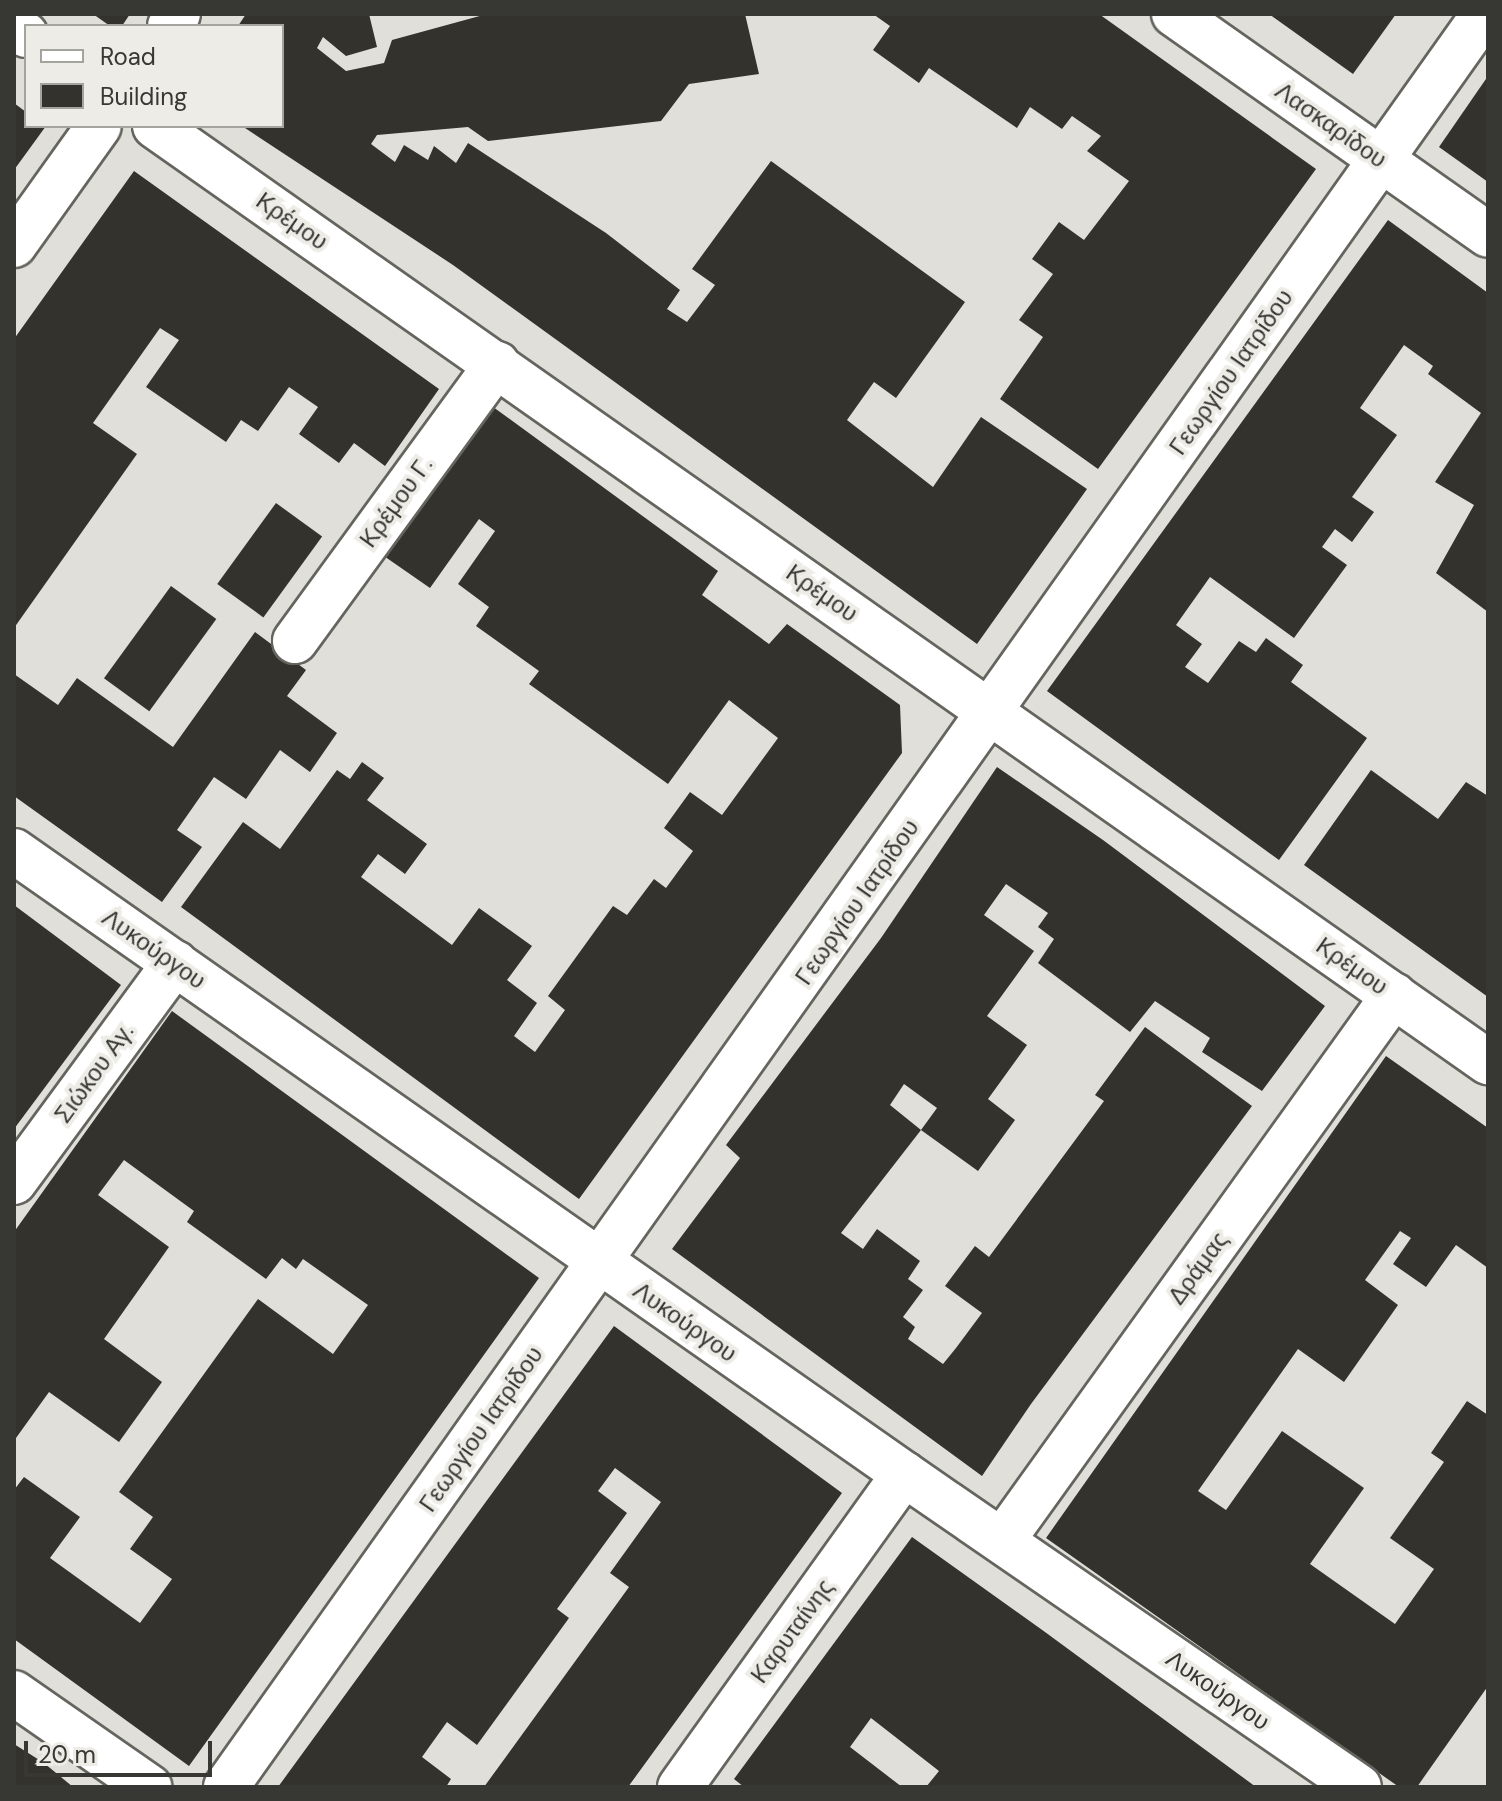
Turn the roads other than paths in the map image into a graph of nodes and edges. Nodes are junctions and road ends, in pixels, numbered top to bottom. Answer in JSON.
{"nodes":[{"id":1,"x":1174,"y":14,"type":"edge"},
{"id":2,"x":1484,"y":14,"type":"edge"},
{"id":3,"x":98,"y":128,"type":"edge"},
{"id":4,"x":158,"y":128,"type":"edge"},
{"id":5,"x":1381,"y":160,"type":"junction"},
{"id":6,"x":1488,"y":235,"type":"edge"},
{"id":7,"x":14,"y":245,"type":"edge"},
{"id":8,"x":497,"y":364,"type":"junction"},
{"id":9,"x":295,"y":641,"type":"dead end"},
{"id":10,"x":991,"y":713,"type":"junction"},
{"id":11,"x":14,"y":851,"type":"edge"},
{"id":12,"x":175,"y":963,"type":"junction"},
{"id":13,"x":1394,"y":995,"type":"junction"},
{"id":14,"x":1488,"y":1062,"type":"edge"},
{"id":15,"x":14,"y":1182,"type":"edge"},
{"id":16,"x":600,"y":1263,"type":"junction"},
{"id":17,"x":904,"y":1474,"type":"junction"},
{"id":18,"x":1002,"y":1541,"type":"junction"},
{"id":19,"x":14,"y":1693,"type":"edge"},
{"id":20,"x":149,"y":1787,"type":"edge"},
{"id":21,"x":226,"y":1787,"type":"edge"},
{"id":22,"x":680,"y":1787,"type":"edge"},
{"id":23,"x":1359,"y":1787,"type":"edge"}],
"edges":[{"from":1,"to":5,"type":"street","name":"Λασκαρίδου"},
{"from":2,"to":5,"type":"street","name":"Γεωργίου Ιατρίδου"},
{"from":3,"to":7,"type":"street"},
{"from":4,"to":8,"type":"street","name":"Κρέμου"},
{"from":5,"to":6,"type":"street","name":"Λασκαρίδου"},
{"from":5,"to":10,"type":"street","name":"Γεωργίου Ιατρίδου"},
{"from":8,"to":9,"type":"street","name":"Κρέμου Γ."},
{"from":8,"to":10,"type":"street","name":"Κρέμου"},
{"from":10,"to":13,"type":"street","name":"Κρέμου"},
{"from":10,"to":16,"type":"street","name":"Γεωργίου Ιατρίδου"},
{"from":11,"to":12,"type":"street","name":"Λυκούργου"},
{"from":12,"to":15,"type":"street","name":"Σιώκου Αγ."},
{"from":12,"to":16,"type":"street","name":"Λυκούργου"},
{"from":13,"to":14,"type":"street","name":"Κρέμου"},
{"from":13,"to":18,"type":"street","name":"Δράμας"},
{"from":16,"to":17,"type":"street","name":"Λυκούργου"},
{"from":16,"to":21,"type":"street","name":"Γεωργίου Ιατρίδου"},
{"from":17,"to":18,"type":"street","name":"Λυκούργου"},
{"from":17,"to":22,"type":"street","name":"Καρυταίνης"},
{"from":18,"to":23,"type":"street","name":"Λυκούργου"},
{"from":19,"to":20,"type":"street"}]}
